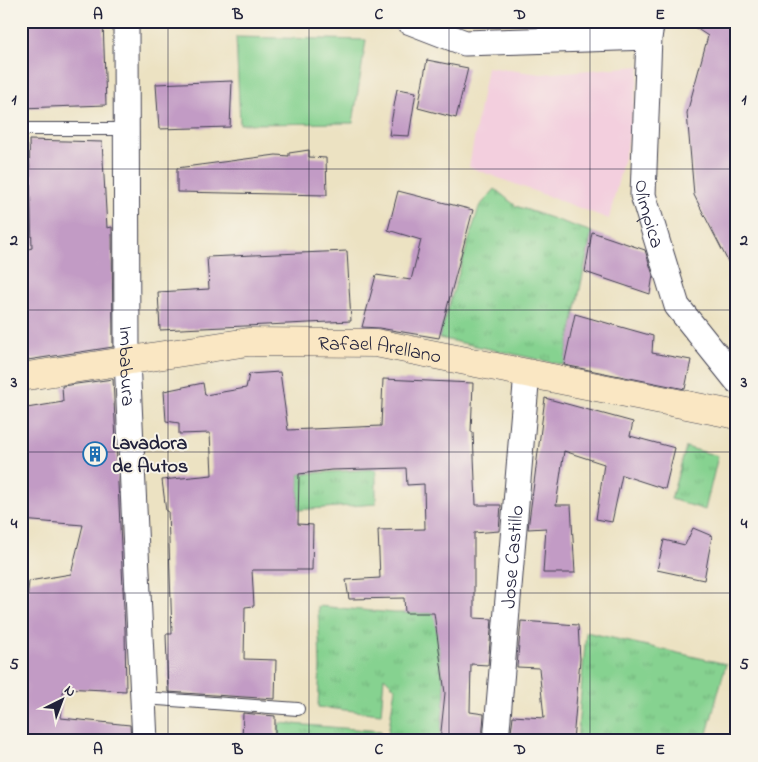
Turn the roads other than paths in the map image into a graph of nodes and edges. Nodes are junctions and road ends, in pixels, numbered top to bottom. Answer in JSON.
{"nodes":[{"id":1,"x":126,"y":21,"type":"edge"},
{"id":2,"x":412,"y":22,"type":"edge"},
{"id":3,"x":651,"y":29,"type":"edge"},
{"id":4,"x":21,"y":129,"type":"edge"},
{"id":5,"x":126,"y":129,"type":"junction"},
{"id":6,"x":128,"y":360,"type":"junction"},
{"id":7,"x":527,"y":373,"type":"junction"},
{"id":8,"x":21,"y":377,"type":"edge"},
{"id":9,"x":737,"y":381,"type":"edge"},
{"id":10,"x":737,"y":415,"type":"edge"},
{"id":11,"x":144,"y":698,"type":"junction"},
{"id":12,"x":298,"y":709,"type":"dead end"},
{"id":13,"x":145,"y":741,"type":"edge"},
{"id":14,"x":496,"y":741,"type":"edge"}],
"edges":[{"from":1,"to":5,"type":"street","name":"Imbabura"},
{"from":2,"to":3,"type":"street"},
{"from":3,"to":9,"type":"street","name":"Olimpica"},
{"from":4,"to":5,"type":"lane"},
{"from":5,"to":6,"type":"street","name":"Imbabura"},
{"from":6,"to":7,"type":"main road","name":"Rafael Arellano"},
{"from":6,"to":8,"type":"main road","name":"Rafael Arellano"},
{"from":6,"to":11,"type":"street","name":"Imbabura"},
{"from":7,"to":10,"type":"main road","name":"Rafael Arellano"},
{"from":7,"to":14,"type":"street","name":"Jose Castillo"},
{"from":11,"to":12,"type":"lane"},
{"from":11,"to":13,"type":"street","name":"Imbabura"}]}
